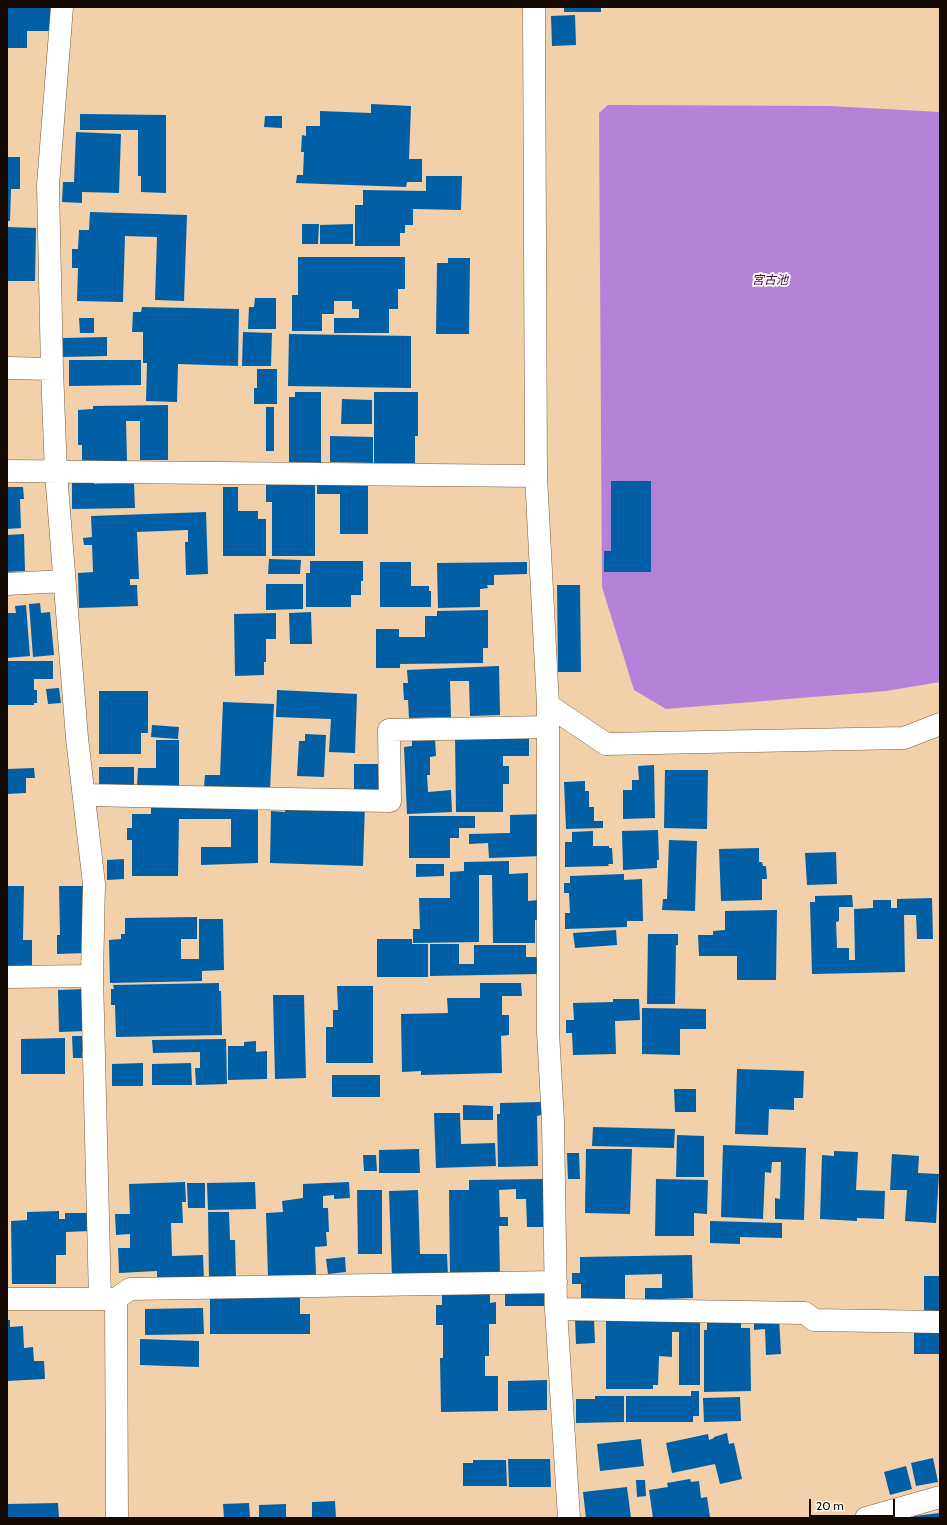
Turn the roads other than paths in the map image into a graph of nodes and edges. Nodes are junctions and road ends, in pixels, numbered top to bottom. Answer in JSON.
{"nodes":[{"id":1,"x":62,"y":7,"type":"edge"},
{"id":2,"x":534,"y":7,"type":"edge"},
{"id":3,"x":7,"y":368,"type":"edge"},
{"id":4,"x":52,"y":370,"type":"junction"},
{"id":5,"x":7,"y":471,"type":"edge"},
{"id":6,"x":56,"y":472,"type":"junction"},
{"id":7,"x":536,"y":476,"type":"junction"},
{"id":8,"x":64,"y":582,"type":"junction"},
{"id":9,"x":7,"y":584,"type":"edge"},
{"id":10,"x":548,"y":705,"type":"junction"},
{"id":11,"x":940,"y":724,"type":"edge"},
{"id":12,"x":548,"y":727,"type":"junction"},
{"id":13,"x":84,"y":795,"type":"junction"},
{"id":14,"x":92,"y":976,"type":"junction"},
{"id":15,"x":7,"y":977,"type":"edge"},
{"id":16,"x":556,"y":1282,"type":"junction"},
{"id":17,"x":7,"y":1299,"type":"edge"},
{"id":18,"x":108,"y":1299,"type":"junction"},
{"id":19,"x":556,"y":1310,"type":"junction"},
{"id":20,"x":940,"y":1322,"type":"edge"},
{"id":21,"x":940,"y":1497,"type":"edge"},
{"id":22,"x":117,"y":1518,"type":"edge"},
{"id":23,"x":569,"y":1518,"type":"edge"},
{"id":24,"x":866,"y":1518,"type":"edge"}],
"edges":[{"from":1,"to":4,"type":"street"},
{"from":2,"to":7,"type":"street"},
{"from":3,"to":4,"type":"street"},
{"from":4,"to":6,"type":"street"},
{"from":5,"to":6,"type":"street"},
{"from":6,"to":7,"type":"street"},
{"from":6,"to":8,"type":"street"},
{"from":7,"to":10,"type":"street"},
{"from":8,"to":9,"type":"street"},
{"from":8,"to":13,"type":"street"},
{"from":10,"to":11,"type":"street"},
{"from":10,"to":12,"type":"street"},
{"from":12,"to":13,"type":"street"},
{"from":12,"to":16,"type":"street"},
{"from":13,"to":14,"type":"street"},
{"from":14,"to":15,"type":"street"},
{"from":14,"to":18,"type":"street"},
{"from":16,"to":18,"type":"street"},
{"from":16,"to":19,"type":"street"},
{"from":17,"to":18,"type":"street"},
{"from":18,"to":22,"type":"street"},
{"from":19,"to":20,"type":"street"},
{"from":19,"to":23,"type":"street"},
{"from":21,"to":24,"type":"street"}]}
